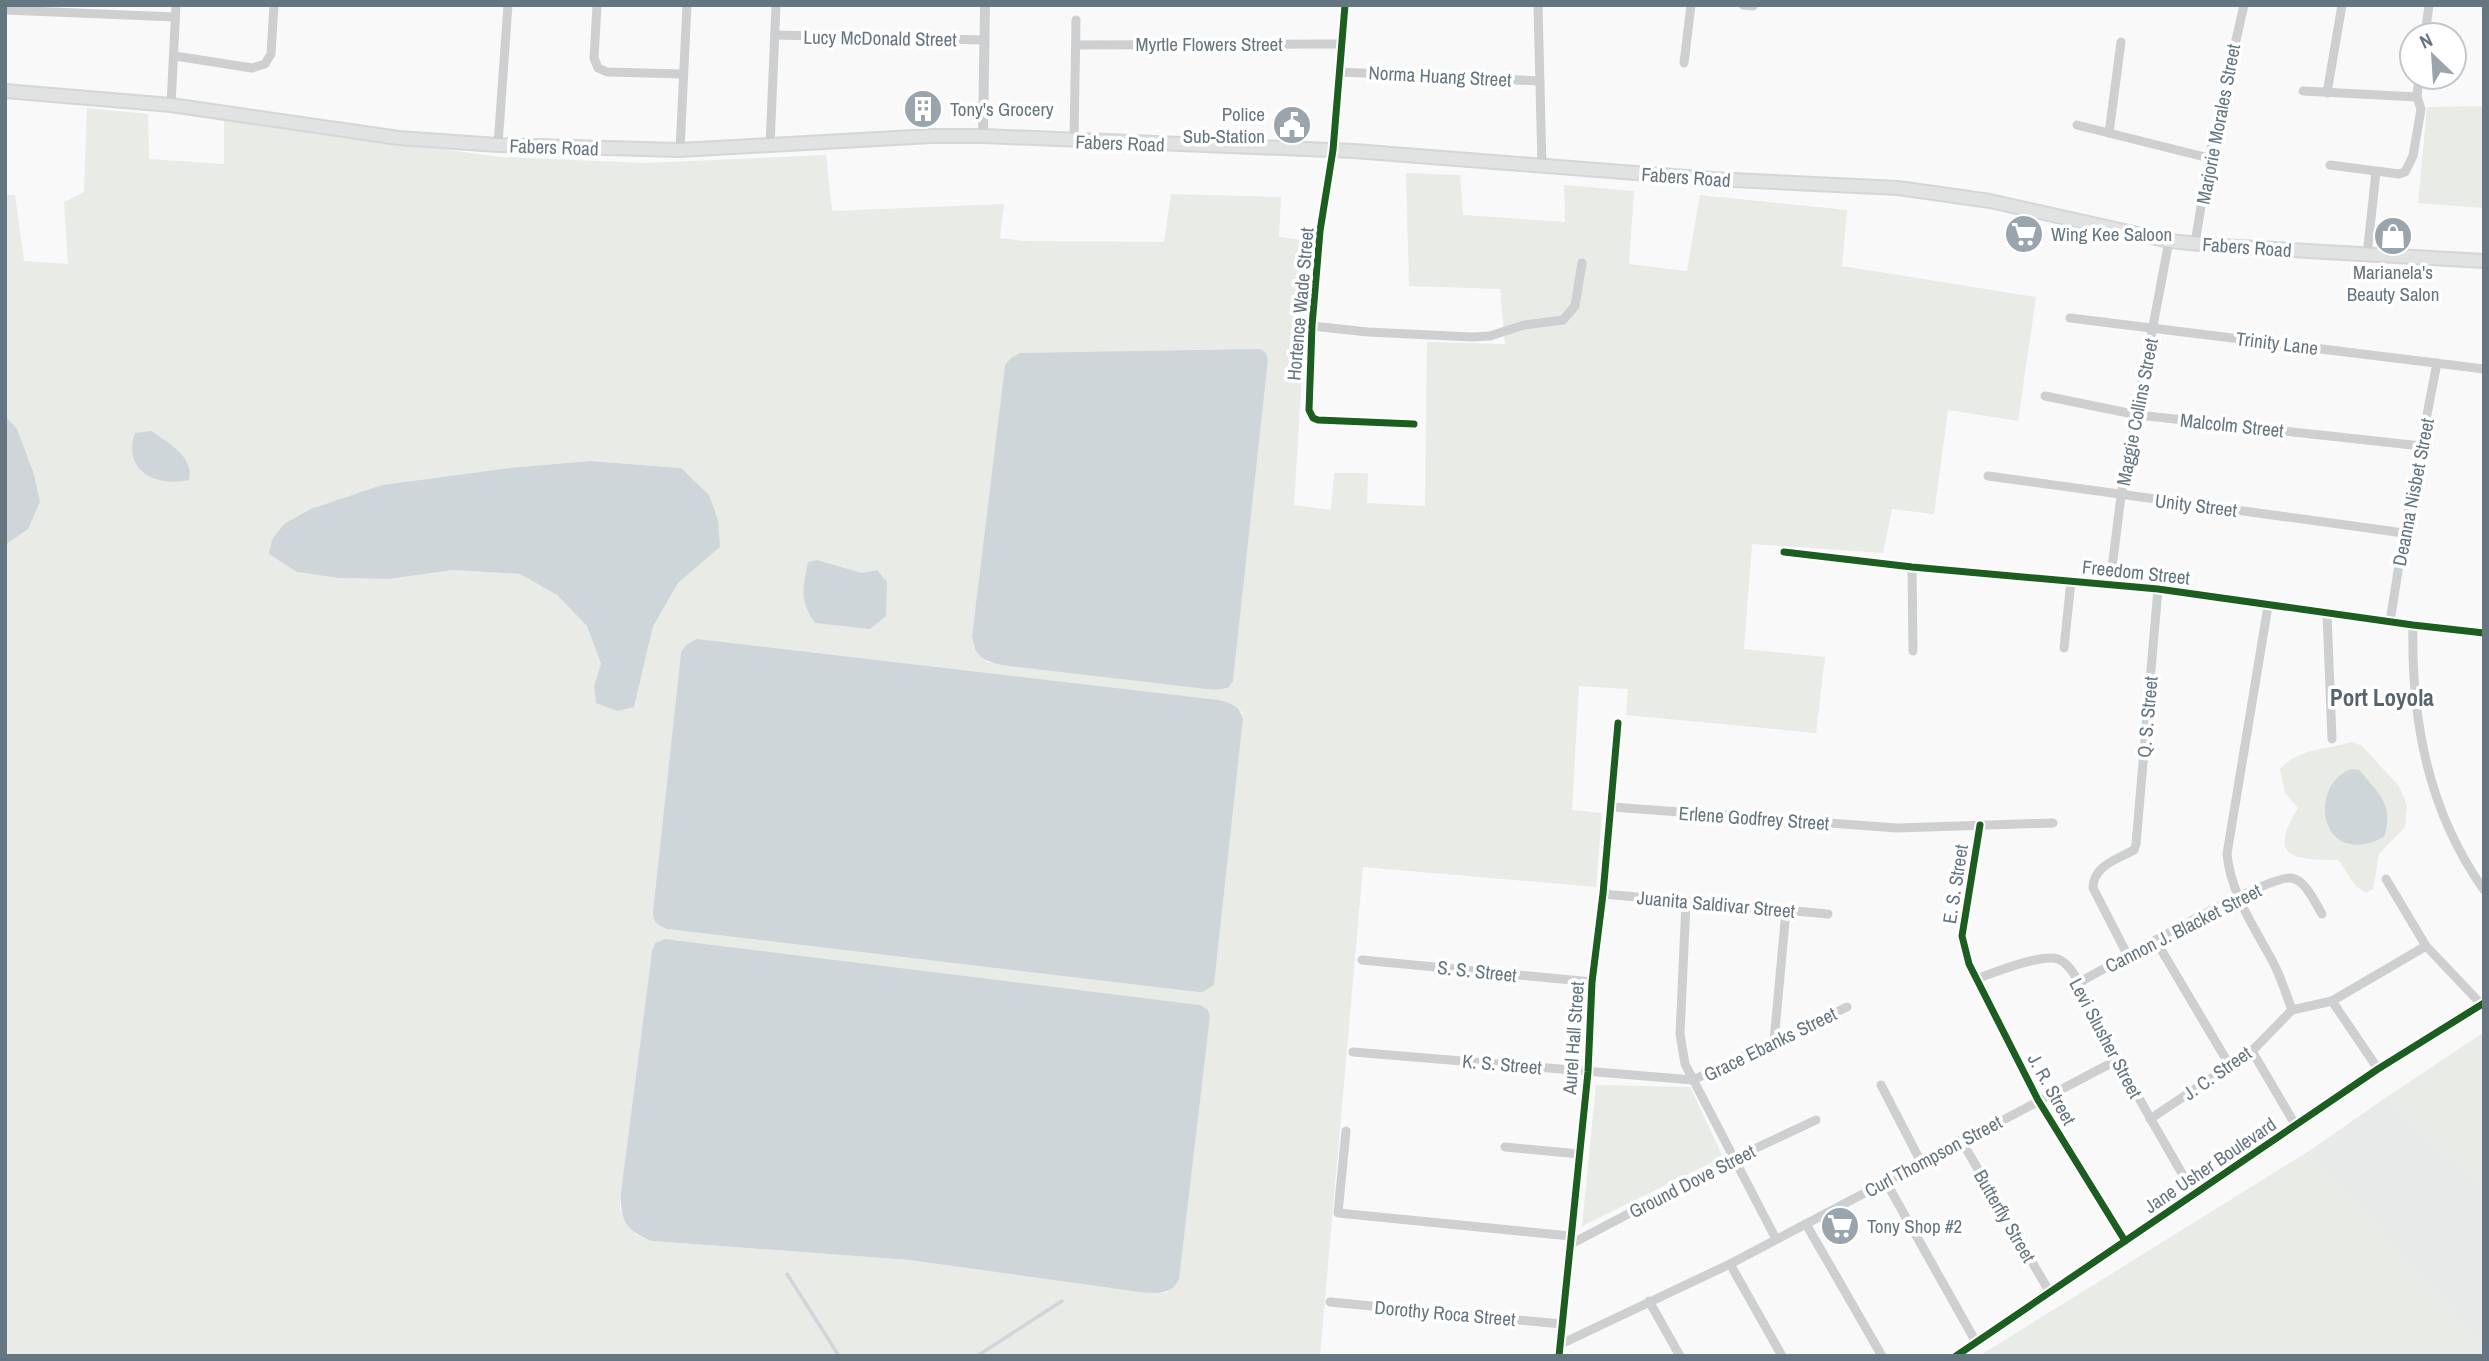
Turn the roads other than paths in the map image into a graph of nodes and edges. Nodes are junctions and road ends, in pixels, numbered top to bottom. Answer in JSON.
{"nodes":[{"id":1,"x":176,"y":5,"type":"edge"},
{"id":2,"x":274,"y":5,"type":"edge"},
{"id":3,"x":508,"y":5,"type":"edge"},
{"id":4,"x":597,"y":5,"type":"edge"},
{"id":5,"x":687,"y":5,"type":"edge"},
{"id":6,"x":776,"y":5,"type":"edge"},
{"id":7,"x":985,"y":5,"type":"edge"},
{"id":8,"x":1345,"y":5,"type":"edge"},
{"id":9,"x":1538,"y":5,"type":"edge"},
{"id":10,"x":1691,"y":5,"type":"edge"},
{"id":11,"x":1744,"y":5,"type":"edge"},
{"id":12,"x":2244,"y":5,"type":"edge"},
{"id":13,"x":2342,"y":5,"type":"edge"},
{"id":14,"x":1753,"y":6,"type":"edge"},
{"id":15,"x":5,"y":10,"type":"edge"},
{"id":16,"x":175,"y":18,"type":"junction"},
{"id":17,"x":1076,"y":20,"type":"dead end"},
{"id":18,"x":775,"y":35,"type":"junction"},
{"id":19,"x":984,"y":40,"type":"junction"},
{"id":20,"x":2121,"y":42,"type":"dead end"},
{"id":21,"x":1342,"y":44,"type":"junction"},
{"id":22,"x":1077,"y":45,"type":"junction"},
{"id":23,"x":175,"y":56,"type":"junction"},
{"id":24,"x":1684,"y":63,"type":"dead end"},
{"id":25,"x":1339,"y":72,"type":"junction"},
{"id":26,"x":683,"y":74,"type":"junction"},
{"id":27,"x":1540,"y":81,"type":"junction"},
{"id":28,"x":5,"y":91,"type":"edge"},
{"id":29,"x":2303,"y":91,"type":"dead end"},
{"id":30,"x":2418,"y":91,"type":"edge"},
{"id":31,"x":2327,"y":93,"type":"junction"},
{"id":32,"x":2417,"y":97,"type":"junction"},
{"id":33,"x":171,"y":105,"type":"junction"},
{"id":34,"x":2077,"y":125,"type":"dead end"},
{"id":35,"x":2109,"y":133,"type":"junction"},
{"id":36,"x":983,"y":136,"type":"junction"},
{"id":37,"x":1074,"y":141,"type":"junction"},
{"id":38,"x":498,"y":145,"type":"junction"},
{"id":39,"x":770,"y":146,"type":"junction"},
{"id":40,"x":680,"y":150,"type":"junction"},
{"id":41,"x":1333,"y":150,"type":"junction"},
{"id":42,"x":2209,"y":158,"type":"junction"},
{"id":43,"x":2330,"y":165,"type":"dead end"},
{"id":44,"x":1542,"y":167,"type":"junction"},
{"id":45,"x":2376,"y":172,"type":"junction"},
{"id":46,"x":2168,"y":240,"type":"junction"},
{"id":47,"x":2195,"y":243,"type":"junction"},
{"id":48,"x":2368,"y":255,"type":"junction"},
{"id":49,"x":2484,"y":261,"type":"edge"},
{"id":50,"x":1582,"y":263,"type":"dead end"},
{"id":51,"x":2070,"y":317,"type":"dead end"},
{"id":52,"x":1312,"y":326,"type":"junction"},
{"id":53,"x":2153,"y":328,"type":"junction"},
{"id":54,"x":2437,"y":363,"type":"junction"},
{"id":55,"x":2484,"y":369,"type":"edge"},
{"id":56,"x":2045,"y":396,"type":"dead end"},
{"id":57,"x":2138,"y":415,"type":"junction"},
{"id":58,"x":1414,"y":424,"type":"dead end"},
{"id":59,"x":2421,"y":446,"type":"junction"},
{"id":60,"x":1987,"y":476,"type":"dead end"},
{"id":61,"x":2121,"y":496,"type":"junction"},
{"id":62,"x":2404,"y":533,"type":"junction"},
{"id":63,"x":1784,"y":552,"type":"dead end"},
{"id":64,"x":1912,"y":567,"type":"junction"},
{"id":65,"x":2071,"y":581,"type":"junction"},
{"id":66,"x":2110,"y":584,"type":"junction"},
{"id":67,"x":2158,"y":589,"type":"junction"},
{"id":68,"x":2268,"y":606,"type":"junction"},
{"id":69,"x":2328,"y":613,"type":"junction"},
{"id":70,"x":2390,"y":622,"type":"junction"},
{"id":71,"x":2413,"y":625,"type":"junction"},
{"id":72,"x":2484,"y":633,"type":"edge"},
{"id":73,"x":2064,"y":648,"type":"dead end"},
{"id":74,"x":1913,"y":651,"type":"dead end"},
{"id":75,"x":1618,"y":723,"type":"dead end"},
{"id":76,"x":2332,"y":739,"type":"dead end"},
{"id":77,"x":1612,"y":807,"type":"junction"},
{"id":78,"x":2053,"y":823,"type":"dead end"},
{"id":79,"x":1980,"y":825,"type":"junction"},
{"id":80,"x":2386,"y":879,"type":"dead end"},
{"id":81,"x":2484,"y":890,"type":"edge"},
{"id":82,"x":1603,"y":894,"type":"junction"},
{"id":83,"x":2238,"y":898,"type":"junction"},
{"id":84,"x":1686,"y":903,"type":"junction"},
{"id":85,"x":1786,"y":911,"type":"junction"},
{"id":86,"x":1828,"y":914,"type":"dead end"},
{"id":87,"x":2322,"y":914,"type":"dead end"},
{"id":88,"x":2156,"y":941,"type":"junction"},
{"id":89,"x":2427,"y":946,"type":"junction"},
{"id":90,"x":1964,"y":947,"type":"joint"},
{"id":91,"x":2128,"y":956,"type":"junction"},
{"id":92,"x":1362,"y":960,"type":"dead end"},
{"id":93,"x":1976,"y":979,"type":"junction"},
{"id":94,"x":1592,"y":982,"type":"junction"},
{"id":95,"x":2078,"y":983,"type":"junction"},
{"id":96,"x":2332,"y":1001,"type":"junction"},
{"id":97,"x":2483,"y":1004,"type":"edge"},
{"id":98,"x":1847,"y":1007,"type":"dead end"},
{"id":99,"x":2292,"y":1010,"type":"junction"},
{"id":100,"x":1774,"y":1041,"type":"junction"},
{"id":101,"x":2252,"y":1051,"type":"junction"},
{"id":102,"x":1353,"y":1052,"type":"dead end"},
{"id":103,"x":2117,"y":1060,"type":"junction"},
{"id":104,"x":2230,"y":1066,"type":"junction"},
{"id":105,"x":2378,"y":1069,"type":"junction"},
{"id":106,"x":1588,"y":1072,"type":"junction"},
{"id":107,"x":1693,"y":1080,"type":"junction"},
{"id":108,"x":1881,"y":1085,"type":"dead end"},
{"id":109,"x":2038,"y":1100,"type":"junction"},
{"id":110,"x":2150,"y":1119,"type":"junction"},
{"id":111,"x":1816,"y":1120,"type":"dead end"},
{"id":112,"x":2296,"y":1126,"type":"junction"},
{"id":113,"x":1346,"y":1131,"type":"dead end"},
{"id":114,"x":1961,"y":1140,"type":"junction"},
{"id":115,"x":1505,"y":1147,"type":"dead end"},
{"id":116,"x":1579,"y":1154,"type":"junction"},
{"id":117,"x":1735,"y":1158,"type":"junction"},
{"id":118,"x":1921,"y":1161,"type":"junction"},
{"id":119,"x":1886,"y":1182,"type":"junction"},
{"id":120,"x":2194,"y":1194,"type":"junction"},
{"id":121,"x":1806,"y":1224,"type":"junction"},
{"id":122,"x":1776,"y":1239,"type":"junction"},
{"id":123,"x":1570,"y":1240,"type":"junction"},
{"id":124,"x":2125,"y":1241,"type":"junction"},
{"id":125,"x":1730,"y":1264,"type":"junction"},
{"id":126,"x":2049,"y":1292,"type":"junction"},
{"id":127,"x":1649,"y":1301,"type":"junction"},
{"id":128,"x":1330,"y":1303,"type":"dead end"},
{"id":129,"x":1561,"y":1324,"type":"junction"},
{"id":130,"x":1976,"y":1342,"type":"junction"},
{"id":131,"x":1560,"y":1344,"type":"junction"},
{"id":132,"x":1559,"y":1356,"type":"edge"},
{"id":133,"x":1680,"y":1356,"type":"edge"},
{"id":134,"x":1782,"y":1356,"type":"edge"},
{"id":135,"x":1882,"y":1356,"type":"edge"},
{"id":136,"x":1956,"y":1356,"type":"edge"}],
"edges":[{"from":1,"to":16,"type":"street"},
{"from":2,"to":23,"type":"street"},
{"from":3,"to":38,"type":"street"},
{"from":4,"to":26,"type":"street"},
{"from":5,"to":26,"type":"street"},
{"from":6,"to":18,"type":"street"},
{"from":7,"to":19,"type":"street"},
{"from":8,"to":21,"type":"street","name":"Hortence Wade Street"},
{"from":9,"to":27,"type":"street"},
{"from":10,"to":24,"type":"street"},
{"from":11,"to":14,"type":"street"},
{"from":12,"to":42,"type":"street","name":"Marjorie Morales Street"},
{"from":13,"to":31,"type":"street"},
{"from":15,"to":16,"type":"street"},
{"from":16,"to":23,"type":"street"},
{"from":17,"to":22,"type":"street"},
{"from":18,"to":19,"type":"street","name":"Lucy McDonald Street"},
{"from":18,"to":39,"type":"street"},
{"from":19,"to":36,"type":"street"},
{"from":20,"to":35,"type":"street"},
{"from":21,"to":22,"type":"street","name":"Myrtle Flowers Street"},
{"from":21,"to":25,"type":"street","name":"Hortence Wade Street"},
{"from":22,"to":37,"type":"street"},
{"from":23,"to":33,"type":"street"},
{"from":25,"to":27,"type":"street","name":"Norma Huang Street"},
{"from":25,"to":41,"type":"street","name":"Hortence Wade Street"},
{"from":26,"to":40,"type":"street"},
{"from":27,"to":44,"type":"street"},
{"from":28,"to":33,"type":"main road","name":"Fabers Road"},
{"from":29,"to":31,"type":"street"},
{"from":30,"to":32,"type":"street"},
{"from":31,"to":32,"type":"street"},
{"from":32,"to":45,"type":"street"},
{"from":33,"to":38,"type":"main road","name":"Fabers Road"},
{"from":34,"to":35,"type":"street"},
{"from":35,"to":42,"type":"street"},
{"from":36,"to":37,"type":"main road","name":"Fabers Road"},
{"from":36,"to":39,"type":"main road","name":"Fabers Road"},
{"from":37,"to":41,"type":"main road","name":"Fabers Road"},
{"from":38,"to":40,"type":"main road","name":"Fabers Road"},
{"from":39,"to":40,"type":"main road","name":"Fabers Road"},
{"from":41,"to":44,"type":"main road","name":"Fabers Road"},
{"from":41,"to":52,"type":"street","name":"Hortence Wade Street"},
{"from":42,"to":47,"type":"street","name":"Marjorie Morales Street"},
{"from":43,"to":45,"type":"street"},
{"from":44,"to":46,"type":"main road","name":"Fabers Road"},
{"from":45,"to":48,"type":"street"},
{"from":46,"to":47,"type":"main road","name":"Fabers Road"},
{"from":46,"to":53,"type":"street","name":"Maggie Collins Street"},
{"from":47,"to":48,"type":"main road","name":"Fabers Road"},
{"from":48,"to":49,"type":"main road","name":"Fabers Road"},
{"from":50,"to":52,"type":"street"},
{"from":51,"to":53,"type":"street","name":"Trinity Lane"},
{"from":52,"to":58,"type":"street","name":"Hortence Wade Street"},
{"from":53,"to":54,"type":"street","name":"Trinity Lane"},
{"from":53,"to":57,"type":"street","name":"Maggie Collins Street"},
{"from":54,"to":55,"type":"street","name":"Trinity Lane"},
{"from":54,"to":59,"type":"street","name":"Deanna Nisbet Street"},
{"from":56,"to":57,"type":"street","name":"Malcolm Street"},
{"from":57,"to":59,"type":"street","name":"Malcolm Street"},
{"from":57,"to":61,"type":"street","name":"Maggie Collins Street"},
{"from":59,"to":62,"type":"street","name":"Deanna Nisbet Street"},
{"from":60,"to":61,"type":"street","name":"Unity Street"},
{"from":61,"to":62,"type":"street","name":"Unity Street"},
{"from":61,"to":66,"type":"street","name":"Maggie Collins Street"},
{"from":62,"to":70,"type":"street","name":"Deanna Nisbet Street"},
{"from":63,"to":64,"type":"street","name":"Freedom Street"},
{"from":64,"to":65,"type":"street","name":"Freedom Street"},
{"from":64,"to":74,"type":"street"},
{"from":65,"to":66,"type":"street","name":"Freedom Street"},
{"from":65,"to":73,"type":"street"},
{"from":66,"to":67,"type":"street","name":"Freedom Street"},
{"from":67,"to":68,"type":"street","name":"Freedom Street"},
{"from":67,"to":91,"type":"street","name":"Q. S. Street"},
{"from":68,"to":69,"type":"street","name":"Freedom Street"},
{"from":68,"to":83,"type":"street"},
{"from":69,"to":70,"type":"street","name":"Freedom Street"},
{"from":69,"to":76,"type":"street"},
{"from":70,"to":71,"type":"street","name":"Freedom Street"},
{"from":71,"to":72,"type":"street","name":"Freedom Street"},
{"from":71,"to":81,"type":"street"},
{"from":75,"to":77,"type":"street","name":"Aurel Hall Street"},
{"from":77,"to":79,"type":"street","name":"Erlene Godfrey Street"},
{"from":77,"to":82,"type":"street","name":"Aurel Hall Street"},
{"from":78,"to":79,"type":"street","name":"Erlene Godfrey Street"},
{"from":79,"to":90,"type":"street","name":"E. S. Street"},
{"from":80,"to":89,"type":"street"},
{"from":82,"to":84,"type":"street","name":"Juanita Saldivar Street"},
{"from":82,"to":94,"type":"street","name":"Aurel Hall Street"},
{"from":83,"to":87,"type":"street","name":"Cannon J. Blacket Street"},
{"from":83,"to":88,"type":"street","name":"Cannon J. Blacket Street"},
{"from":83,"to":99,"type":"street"},
{"from":84,"to":85,"type":"street","name":"Juanita Saldivar Street"},
{"from":84,"to":107,"type":"street"},
{"from":85,"to":86,"type":"street","name":"Juanita Saldivar Street"},
{"from":85,"to":100,"type":"street"},
{"from":88,"to":91,"type":"street","name":"Cannon J. Blacket Street"},
{"from":88,"to":104,"type":"street"},
{"from":89,"to":96,"type":"street"},
{"from":89,"to":97,"type":"street"},
{"from":90,"to":93,"type":"street","name":"J. R. Street"},
{"from":91,"to":95,"type":"street","name":"Cannon J. Blacket Street"},
{"from":92,"to":94,"type":"street","name":"S. S. Street"},
{"from":93,"to":95,"type":"street","name":"Levi Slusher Street"},
{"from":93,"to":109,"type":"street","name":"J. R. Street"},
{"from":94,"to":106,"type":"street","name":"Aurel Hall Street"},
{"from":95,"to":103,"type":"street","name":"Levi Slusher Street"},
{"from":96,"to":99,"type":"street"},
{"from":96,"to":105,"type":"street"},
{"from":97,"to":105,"type":"street","name":"Jane Usher Boulevard"},
{"from":98,"to":100,"type":"street","name":"Grace Ebanks Street"},
{"from":99,"to":101,"type":"street","name":"J. C. Street"},
{"from":100,"to":107,"type":"street","name":"Grace Ebanks Street"},
{"from":101,"to":104,"type":"street","name":"J. C. Street"},
{"from":101,"to":112,"type":"street"},
{"from":102,"to":106,"type":"street","name":"K. S. Street"},
{"from":103,"to":109,"type":"street","name":"Curl Thompson Street"},
{"from":103,"to":110,"type":"street","name":"Levi Slusher Street"},
{"from":104,"to":110,"type":"street","name":"J. C. Street"},
{"from":105,"to":112,"type":"street","name":"Jane Usher Boulevard"},
{"from":106,"to":107,"type":"street","name":"K. S. Street"},
{"from":106,"to":116,"type":"street","name":"Aurel Hall Street"},
{"from":107,"to":117,"type":"street"},
{"from":108,"to":118,"type":"street"},
{"from":109,"to":114,"type":"street","name":"Curl Thompson Street"},
{"from":109,"to":124,"type":"street","name":"J. R. Street"},
{"from":110,"to":120,"type":"street","name":"Levi Slusher Street"},
{"from":111,"to":117,"type":"street","name":"Ground Dove Street"},
{"from":112,"to":120,"type":"street","name":"Jane Usher Boulevard"},
{"from":113,"to":123,"type":"street"},
{"from":114,"to":118,"type":"street","name":"Curl Thompson Street"},
{"from":114,"to":126,"type":"street","name":"Butterfly Street"},
{"from":115,"to":116,"type":"street"},
{"from":116,"to":123,"type":"street","name":"Aurel Hall Street"},
{"from":117,"to":122,"type":"street"},
{"from":117,"to":123,"type":"street","name":"Ground Dove Street"},
{"from":118,"to":119,"type":"street","name":"Curl Thompson Street"},
{"from":119,"to":121,"type":"street","name":"Curl Thompson Street"},
{"from":119,"to":130,"type":"street"},
{"from":120,"to":124,"type":"street","name":"Jane Usher Boulevard"},
{"from":121,"to":122,"type":"street","name":"Curl Thompson Street"},
{"from":121,"to":135,"type":"street"},
{"from":122,"to":125,"type":"street","name":"Curl Thompson Street"},
{"from":123,"to":129,"type":"street","name":"Aurel Hall Street"},
{"from":124,"to":126,"type":"street","name":"Jane Usher Boulevard"},
{"from":125,"to":127,"type":"street","name":"Curl Thompson Street"},
{"from":125,"to":134,"type":"street"},
{"from":126,"to":130,"type":"street","name":"Jane Usher Boulevard"},
{"from":127,"to":131,"type":"street","name":"Curl Thompson Street"},
{"from":127,"to":133,"type":"street"},
{"from":128,"to":129,"type":"street","name":"Dorothy Roca Street"},
{"from":129,"to":131,"type":"street","name":"Aurel Hall Street"},
{"from":130,"to":136,"type":"street","name":"Jane Usher Boulevard"},
{"from":131,"to":132,"type":"street","name":"Aurel Hall Street"}]}
